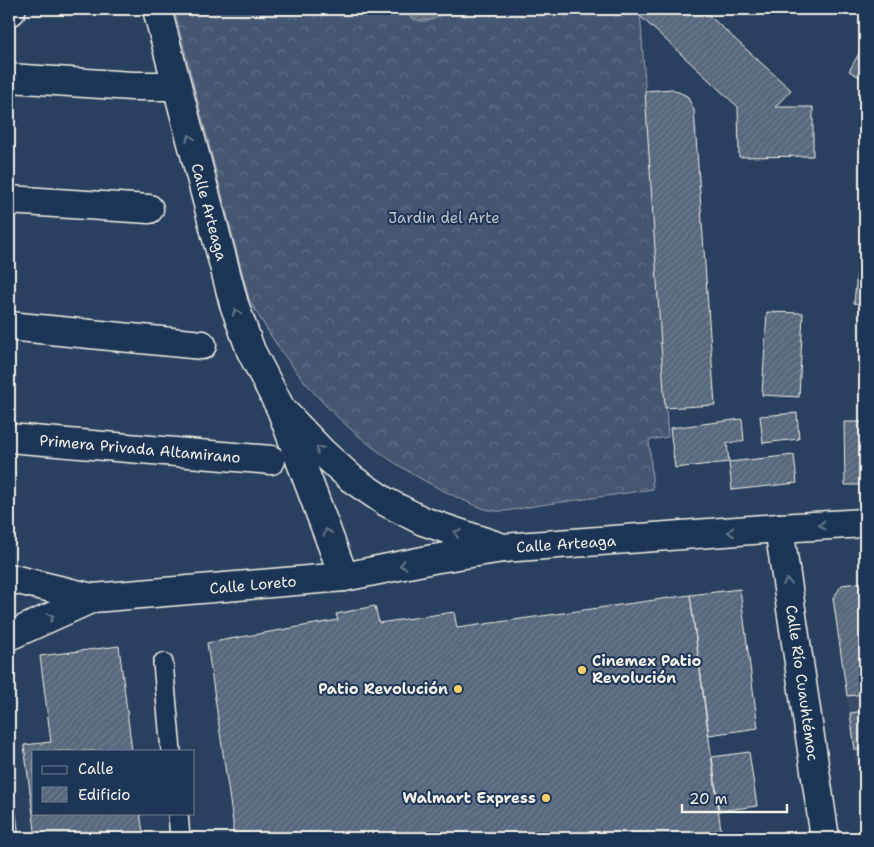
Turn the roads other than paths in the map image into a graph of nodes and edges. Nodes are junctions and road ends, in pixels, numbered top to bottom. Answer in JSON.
{"nodes":[{"id":1,"x":157,"y":9,"type":"edge"},
{"id":2,"x":9,"y":78,"type":"edge"},
{"id":3,"x":176,"y":86,"type":"junction"},
{"id":4,"x":9,"y":200,"type":"edge"},
{"id":5,"x":149,"y":209,"type":"dead end"},
{"id":6,"x":9,"y":326,"type":"edge"},
{"id":7,"x":202,"y":345,"type":"dead end"},
{"id":8,"x":281,"y":408,"type":"junction"},
{"id":9,"x":9,"y":438,"type":"edge"},
{"id":10,"x":271,"y":460,"type":"dead end"},
{"id":11,"x":865,"y":523,"type":"edge"},
{"id":12,"x":779,"y":528,"type":"junction"},
{"id":13,"x":503,"y":548,"type":"junction"},
{"id":14,"x":344,"y":577,"type":"junction"},
{"id":15,"x":9,"y":578,"type":"edge"},
{"id":16,"x":93,"y":598,"type":"junction"},
{"id":17,"x":9,"y":636,"type":"edge"},
{"id":18,"x":163,"y":663,"type":"dead end"},
{"id":19,"x":172,"y":750,"type":"edge"},
{"id":20,"x":178,"y":814,"type":"edge"},
{"id":21,"x":180,"y":838,"type":"edge"},
{"id":22,"x":826,"y":838,"type":"edge"}],
"edges":[{"from":1,"to":3,"type":"street","name":"Calle Arteaga"},
{"from":2,"to":3,"type":"street"},
{"from":8,"to":3,"type":"street","name":"Calle Arteaga","one_way":true},
{"from":4,"to":5,"type":"street"},
{"from":6,"to":7,"type":"street"},
{"from":13,"to":8,"type":"street","name":"Calle Arteaga","one_way":true},
{"from":14,"to":8,"type":"street","name":"Calle Arteaga","one_way":true},
{"from":9,"to":10,"type":"street","name":"Primera Privada Altamirano"},
{"from":11,"to":12,"type":"street","name":"Calle Arteaga","one_way":true},
{"from":12,"to":13,"type":"street","name":"Calle Arteaga","one_way":true},
{"from":22,"to":12,"type":"street","name":"Calle Río Cuauhtémoc","one_way":true},
{"from":13,"to":14,"type":"street","name":"Calle Loreto","one_way":true},
{"from":14,"to":16,"type":"street","name":"Calle Loreto"},
{"from":15,"to":16,"type":"street"},
{"from":17,"to":16,"type":"street","name":"Calle Loreto","one_way":true},
{"from":18,"to":19,"type":"lane"},
{"from":20,"to":21,"type":"lane"}]}
